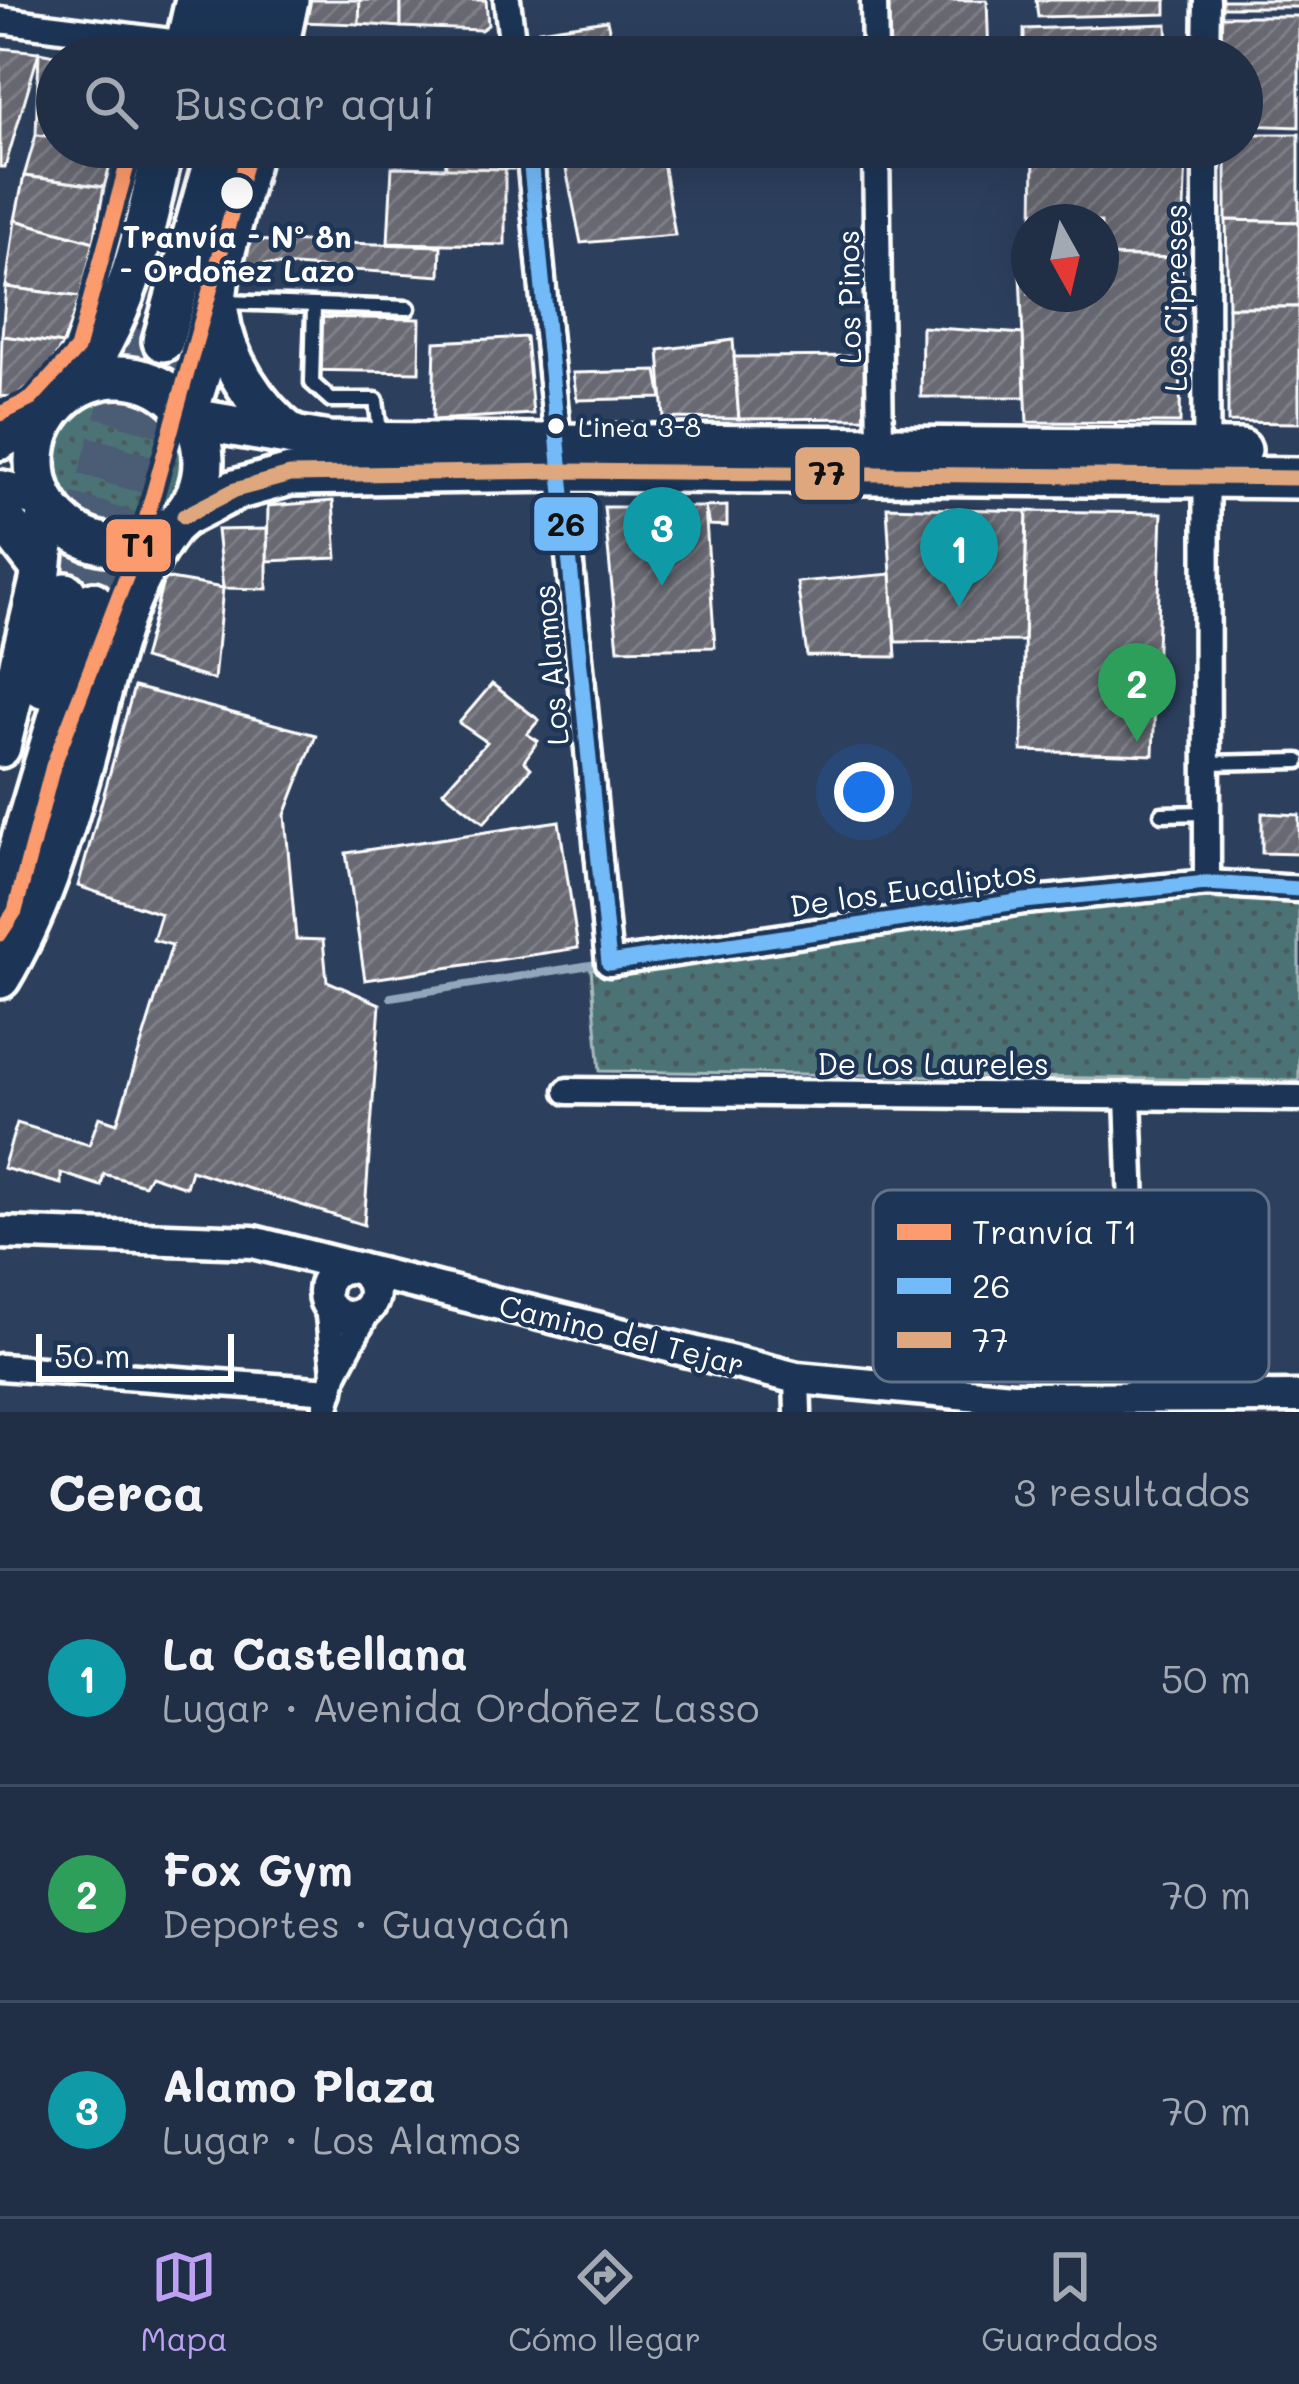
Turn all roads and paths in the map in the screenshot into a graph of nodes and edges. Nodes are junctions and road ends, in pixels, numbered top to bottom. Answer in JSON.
{"nodes":[{"id":1,"x":196,"y":0,"type":"edge"},
{"id":2,"x":227,"y":0,"type":"edge"},
{"id":3,"x":256,"y":0,"type":"edge"},
{"id":4,"x":288,"y":0,"type":"edge"},
{"id":5,"x":507,"y":0,"type":"edge"},
{"id":6,"x":874,"y":0,"type":"edge"},
{"id":7,"x":1207,"y":0,"type":"edge"},
{"id":8,"x":0,"y":20,"type":"edge"},
{"id":9,"x":94,"y":36,"type":"edge"},
{"id":10,"x":195,"y":36,"type":"edge"},
{"id":11,"x":205,"y":36,"type":"edge"},
{"id":12,"x":263,"y":36,"type":"edge"},
{"id":13,"x":274,"y":36,"type":"edge"},
{"id":14,"x":511,"y":36,"type":"edge"},
{"id":15,"x":875,"y":36,"type":"edge"},
{"id":16,"x":1206,"y":36,"type":"edge"},
{"id":17,"x":158,"y":168,"type":"edge"},
{"id":18,"x":185,"y":168,"type":"edge"},
{"id":19,"x":211,"y":168,"type":"edge"},
{"id":20,"x":247,"y":168,"type":"edge"},
{"id":21,"x":532,"y":168,"type":"edge"},
{"id":22,"x":876,"y":168,"type":"edge"},
{"id":23,"x":1206,"y":168,"type":"edge"},
{"id":24,"x":218,"y":288,"type":"junction"},
{"id":25,"x":314,"y":306,"type":"junction"},
{"id":26,"x":408,"y":308,"type":"dead end"},
{"id":27,"x":60,"y":402,"type":"junction"},
{"id":28,"x":190,"y":416,"type":"junction"},
{"id":29,"x":293,"y":436,"type":"junction"},
{"id":30,"x":0,"y":441,"type":"edge"},
{"id":31,"x":880,"y":445,"type":"junction"},
{"id":32,"x":1299,"y":452,"type":"edge"},
{"id":33,"x":562,"y":457,"type":"junction"},
{"id":34,"x":380,"y":458,"type":"junction"},
{"id":35,"x":1205,"y":463,"type":"junction"},
{"id":36,"x":1299,"y":478,"type":"edge"},
{"id":37,"x":0,"y":489,"type":"edge"},
{"id":38,"x":46,"y":503,"type":"junction"},
{"id":39,"x":0,"y":515,"type":"edge"},
{"id":40,"x":177,"y":522,"type":"junction"},
{"id":41,"x":67,"y":588,"type":"junction"},
{"id":42,"x":0,"y":747,"type":"edge"},
{"id":43,"x":1299,"y":761,"type":"edge"},
{"id":44,"x":1207,"y":763,"type":"junction"},
{"id":45,"x":1207,"y":813,"type":"junction"},
{"id":46,"x":1162,"y":814,"type":"dead end"},
{"id":47,"x":0,"y":842,"type":"edge"},
{"id":48,"x":1207,"y":884,"type":"junction"},
{"id":49,"x":1299,"y":889,"type":"edge"},
{"id":50,"x":0,"y":913,"type":"edge"},
{"id":51,"x":609,"y":963,"type":"joint"},
{"id":52,"x":0,"y":978,"type":"edge"},
{"id":53,"x":568,"y":1091,"type":"dead end"},
{"id":54,"x":1128,"y":1096,"type":"junction"},
{"id":55,"x":1299,"y":1098,"type":"edge"},
{"id":56,"x":1131,"y":1190,"type":"edge"},
{"id":57,"x":0,"y":1233,"type":"edge"},
{"id":58,"x":253,"y":1242,"type":"junction"},
{"id":59,"x":355,"y":1268,"type":"junction"},
{"id":60,"x":448,"y":1291,"type":"junction"},
{"id":61,"x":326,"y":1303,"type":"junction"},
{"id":62,"x":370,"y":1307,"type":"junction"},
{"id":63,"x":0,"y":1367,"type":"edge"},
{"id":64,"x":797,"y":1378,"type":"junction"},
{"id":65,"x":1138,"y":1382,"type":"edge"},
{"id":66,"x":330,"y":1392,"type":"edge"},
{"id":67,"x":1139,"y":1397,"type":"junction"},
{"id":68,"x":1299,"y":1397,"type":"edge"},
{"id":69,"x":1012,"y":1405,"type":"edge"},
{"id":70,"x":1101,"y":1405,"type":"edge"},
{"id":71,"x":798,"y":1412,"type":"edge"}],
"edges":[{"from":1,"to":10,"type":"main road"},
{"from":2,"to":11,"type":"main road"},
{"from":3,"to":12,"type":"main road"},
{"from":4,"to":13,"type":"main road"},
{"from":5,"to":14,"type":"street"},
{"from":6,"to":15,"type":"street"},
{"from":7,"to":16,"type":"street"},
{"from":8,"to":9,"type":"street"},
{"from":17,"to":27,"type":"main road"},
{"from":18,"to":19,"type":"main road"},
{"from":20,"to":24,"type":"main road"},
{"from":21,"to":33,"type":"street","name":"Los Alamos"},
{"from":22,"to":31,"type":"street","name":"Los Pinos"},
{"from":23,"to":35,"type":"street","name":"Los Cipreses"},
{"from":24,"to":25,"type":"lane"},
{"from":24,"to":28,"type":"main road"},
{"from":24,"to":29,"type":"main road"},
{"from":25,"to":26,"type":"lane"},
{"from":25,"to":34,"type":"lane"},
{"from":27,"to":28,"type":"main road"},
{"from":27,"to":30,"type":"main road"},
{"from":27,"to":38,"type":"main road"},
{"from":28,"to":29,"type":"main road"},
{"from":28,"to":40,"type":"main road"},
{"from":29,"to":34,"type":"main road"},
{"from":31,"to":33,"type":"main road"},
{"from":31,"to":35,"type":"main road"},
{"from":32,"to":35,"type":"main road"},
{"from":33,"to":34,"type":"main road"},
{"from":33,"to":35,"type":"main road"},
{"from":33,"to":51,"type":"street","name":"Los Alamos"},
{"from":34,"to":40,"type":"main road"},
{"from":35,"to":36,"type":"main road"},
{"from":35,"to":44,"type":"street","name":"Los Cipreses"},
{"from":37,"to":38,"type":"main road"},
{"from":38,"to":40,"type":"main road"},
{"from":38,"to":41,"type":"main road"},
{"from":39,"to":41,"type":"main road"},
{"from":40,"to":52,"type":"main road"},
{"from":41,"to":42,"type":"main road"},
{"from":41,"to":47,"type":"main road"},
{"from":41,"to":50,"type":"main road"},
{"from":43,"to":44,"type":"lane"},
{"from":44,"to":45,"type":"street","name":"Los Cipreses"},
{"from":45,"to":46,"type":"lane"},
{"from":45,"to":48,"type":"street","name":"Los Cipreses"},
{"from":48,"to":49,"type":"street","name":"De los Eucaliptos"},
{"from":48,"to":51,"type":"street","name":"De los Eucaliptos"},
{"from":53,"to":54,"type":"street","name":"De Los Laureles"},
{"from":54,"to":55,"type":"street","name":"De Los Laureles"},
{"from":54,"to":56,"type":"street"},
{"from":57,"to":58,"type":"street","name":"Camino del Tejar"},
{"from":58,"to":59,"type":"street","name":"Camino del Tejar"},
{"from":58,"to":61,"type":"street"},
{"from":59,"to":60,"type":"street","name":"Camino del Tejar"},
{"from":59,"to":61,"type":"street"},
{"from":59,"to":62,"type":"street"},
{"from":60,"to":62,"type":"street","name":"Camino del Tejar"},
{"from":60,"to":64,"type":"street","name":"Camino del Tejar"},
{"from":61,"to":62,"type":"street"},
{"from":61,"to":66,"type":"street"},
{"from":62,"to":66,"type":"street"},
{"from":63,"to":66,"type":"street"},
{"from":64,"to":69,"type":"street","name":"Camino del Tejar"},
{"from":64,"to":71,"type":"street"},
{"from":65,"to":67,"type":"street"},
{"from":67,"to":68,"type":"street","name":"Camino del Tejar"},
{"from":67,"to":70,"type":"street","name":"Camino del Tejar"},
{"from":69,"to":70,"type":"street","name":"Camino del Tejar"}]}
